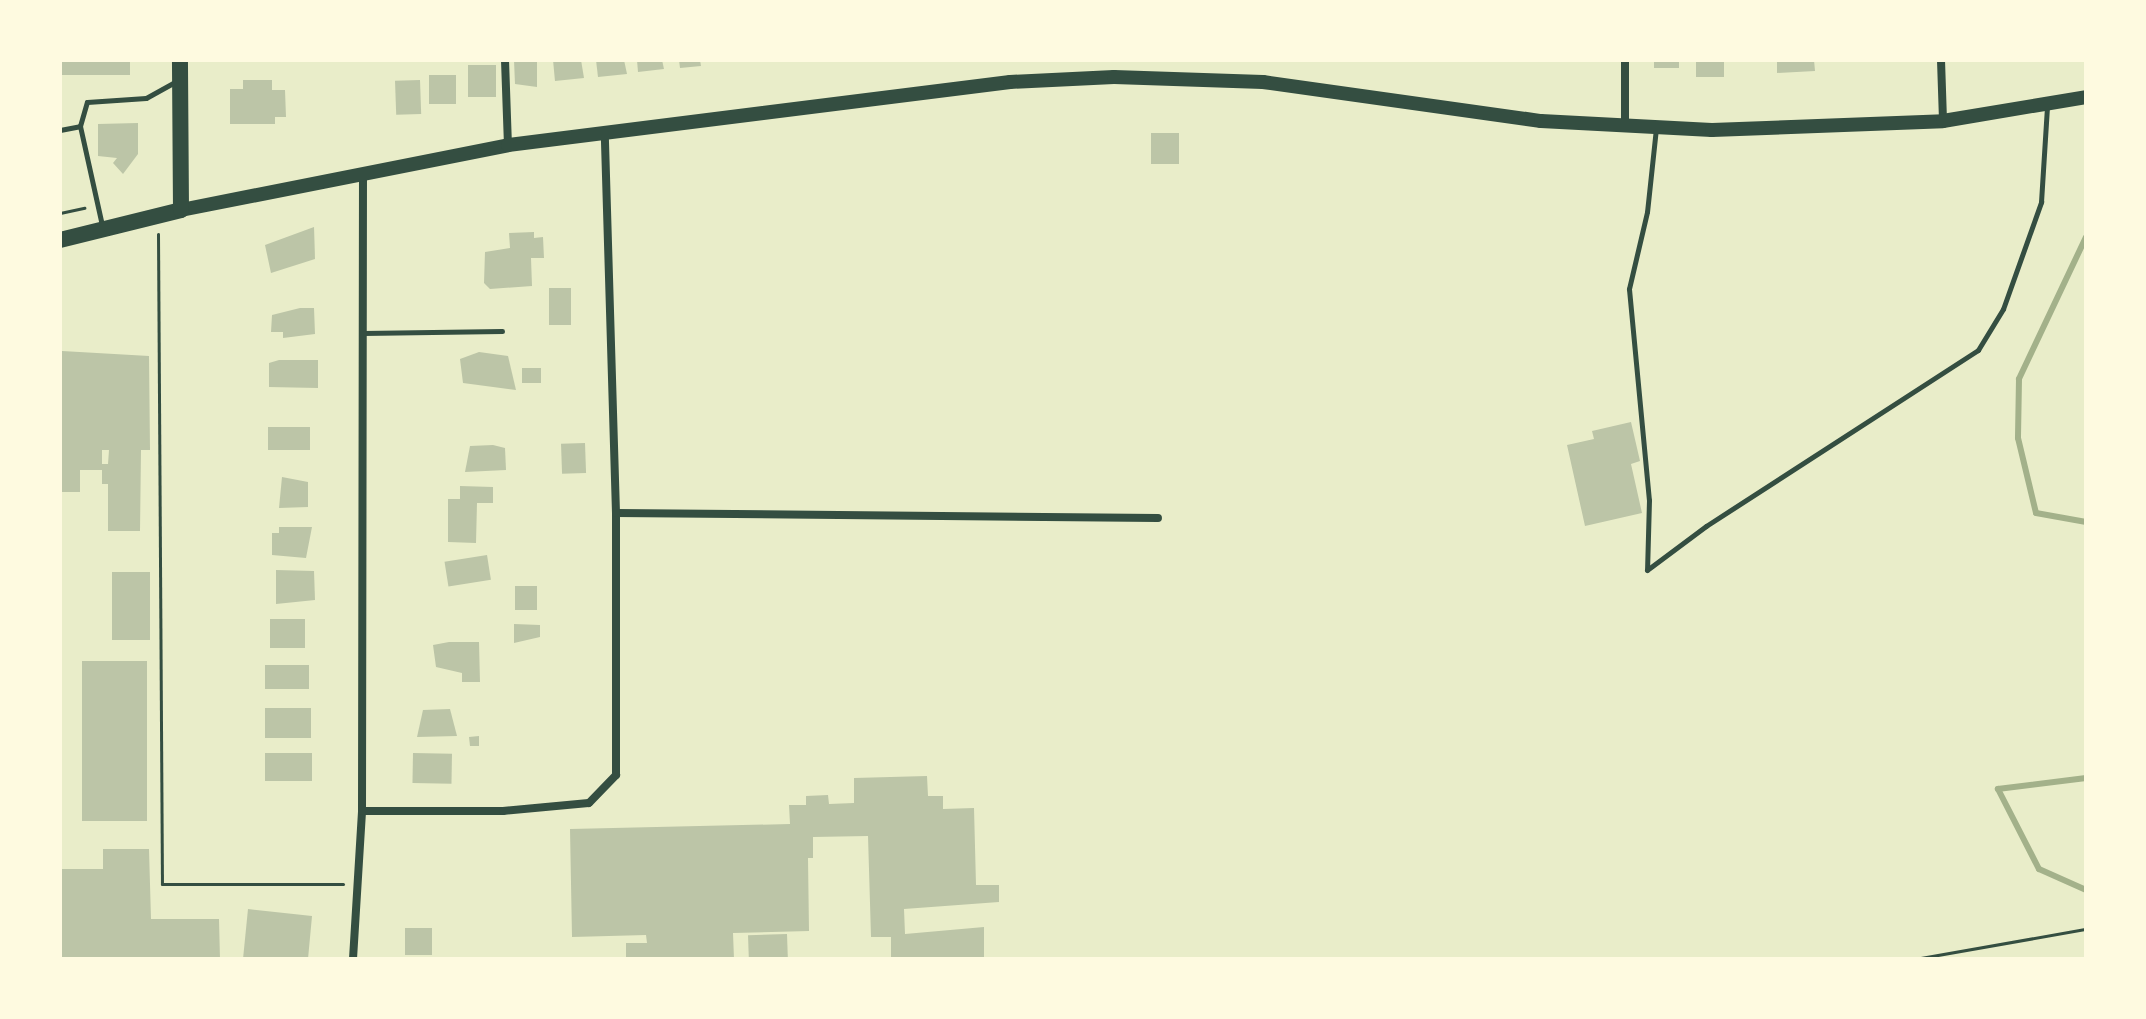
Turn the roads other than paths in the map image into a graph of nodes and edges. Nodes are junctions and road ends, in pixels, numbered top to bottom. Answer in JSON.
{"nodes":[{"id":1,"x":180,"y":60,"type":"edge"},
{"id":2,"x":505,"y":60,"type":"edge"},
{"id":3,"x":1625,"y":60,"type":"edge"},
{"id":4,"x":1941,"y":60,"type":"edge"},
{"id":5,"x":180,"y":79,"type":"junction"},
{"id":6,"x":2086,"y":97,"type":"edge"},
{"id":7,"x":2047,"y":105,"type":"junction"},
{"id":8,"x":1943,"y":121,"type":"junction"},
{"id":9,"x":80,"y":126,"type":"junction"},
{"id":10,"x":1625,"y":127,"type":"junction"},
{"id":11,"x":1656,"y":127,"type":"junction"},
{"id":12,"x":60,"y":130,"type":"edge"},
{"id":13,"x":605,"y":131,"type":"junction"},
{"id":14,"x":508,"y":145,"type":"junction"},
{"id":15,"x":363,"y":171,"type":"junction"},
{"id":16,"x":181,"y":210,"type":"junction"},
{"id":17,"x":104,"y":230,"type":"junction"},
{"id":18,"x":60,"y":240,"type":"edge"},
{"id":19,"x":502,"y":331,"type":"dead end"},
{"id":20,"x":362,"y":333,"type":"junction"},
{"id":21,"x":616,"y":513,"type":"junction"},
{"id":22,"x":1158,"y":518,"type":"dead end"},
{"id":23,"x":362,"y":811,"type":"junction"},
{"id":24,"x":353,"y":959,"type":"edge"}],
"edges":[{"from":1,"to":5,"type":"main road"},
{"from":2,"to":14,"type":"street"},
{"from":3,"to":10,"type":"street"},
{"from":4,"to":8,"type":"street"},
{"from":5,"to":9,"type":"lane"},
{"from":5,"to":16,"type":"main road"},
{"from":6,"to":7,"type":"main road"},
{"from":7,"to":8,"type":"main road"},
{"from":7,"to":11,"type":"lane"},
{"from":8,"to":11,"type":"main road"},
{"from":9,"to":12,"type":"lane"},
{"from":9,"to":17,"type":"lane"},
{"from":10,"to":11,"type":"main road"},
{"from":10,"to":13,"type":"main road"},
{"from":13,"to":14,"type":"main road"},
{"from":13,"to":21,"type":"street"},
{"from":14,"to":15,"type":"main road"},
{"from":15,"to":16,"type":"main road"},
{"from":15,"to":20,"type":"street"},
{"from":16,"to":17,"type":"main road"},
{"from":17,"to":18,"type":"main road"},
{"from":19,"to":20,"type":"lane"},
{"from":20,"to":23,"type":"street"},
{"from":21,"to":22,"type":"street"},
{"from":21,"to":23,"type":"street"},
{"from":23,"to":24,"type":"street"}]}
